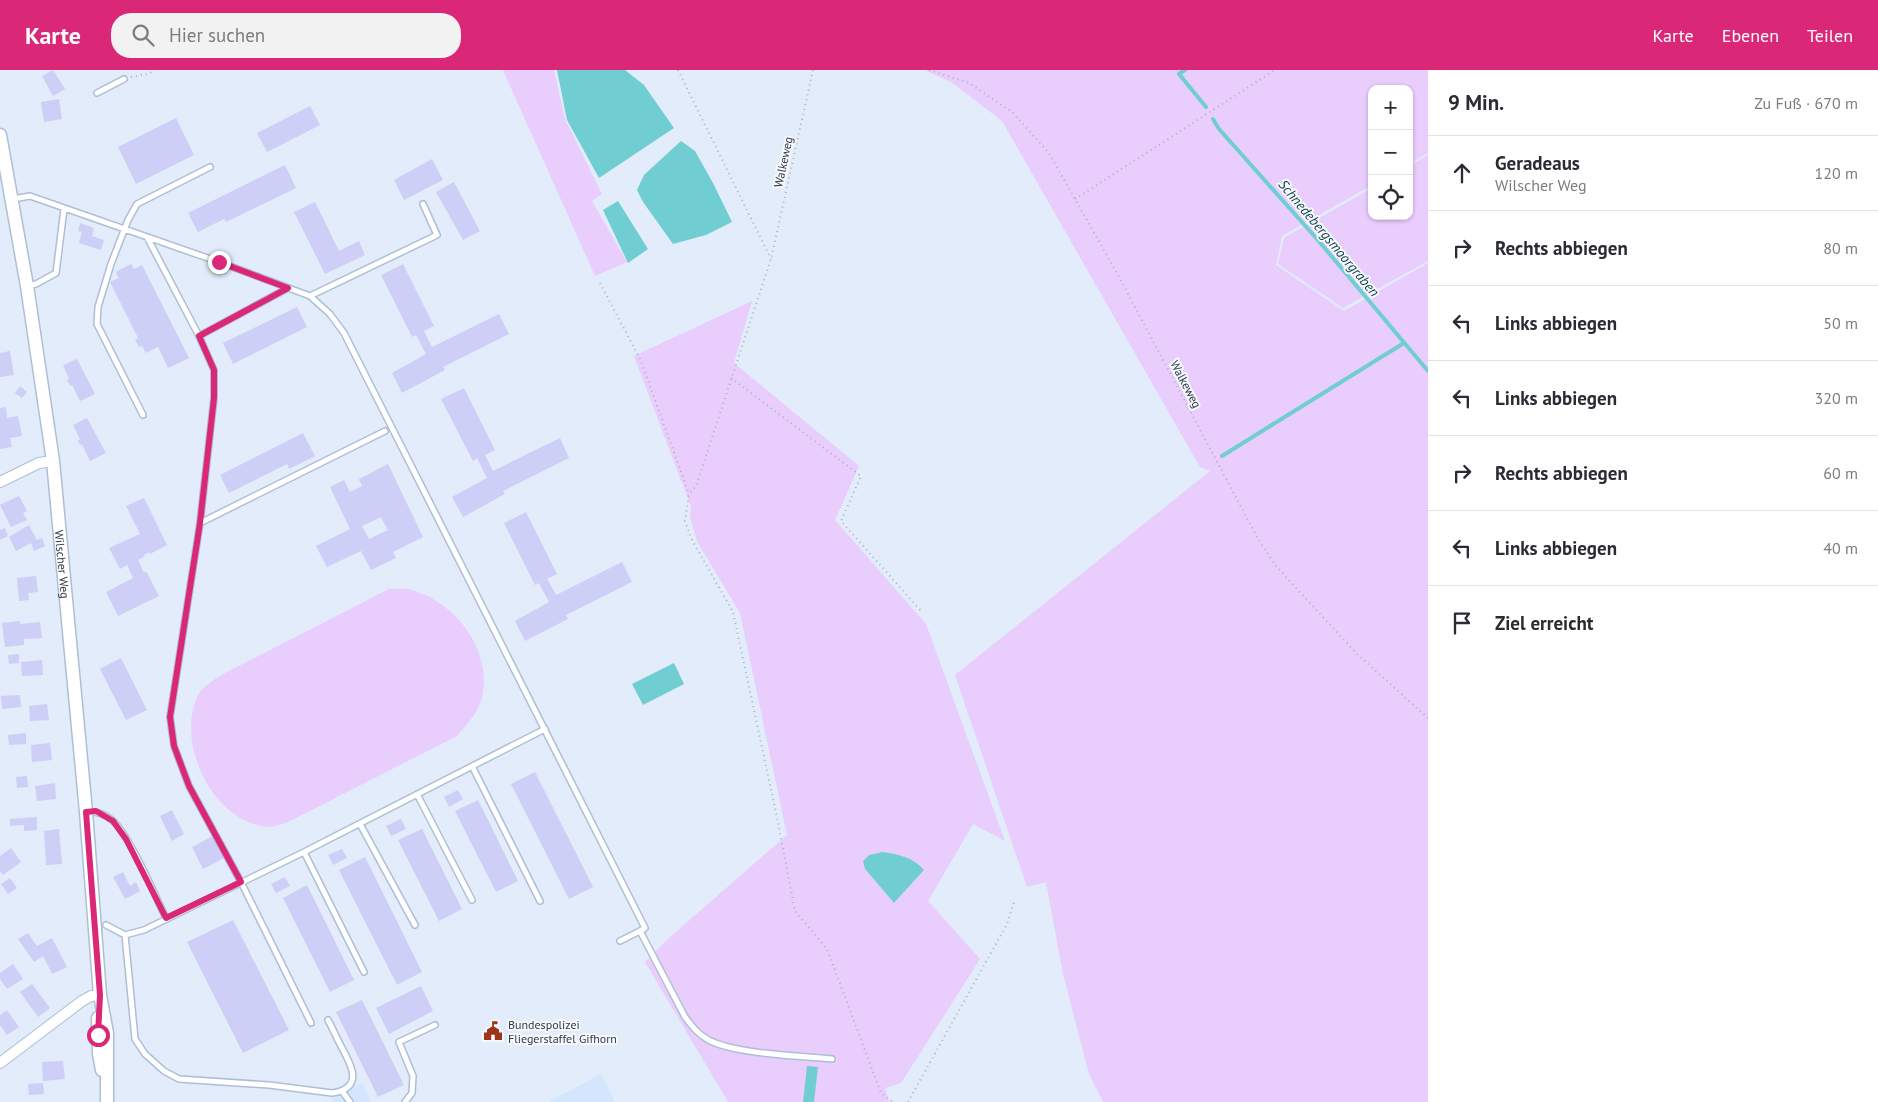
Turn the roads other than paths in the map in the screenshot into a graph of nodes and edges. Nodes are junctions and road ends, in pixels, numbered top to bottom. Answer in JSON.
{"nodes":[{"id":1,"x":124,"y":79,"type":"road end"},
{"id":2,"x":96,"y":92,"type":"dead end"},
{"id":3,"x":0,"y":136,"type":"edge"},
{"id":4,"x":210,"y":167,"type":"dead end"},
{"id":5,"x":3,"y":174,"type":"edge"},
{"id":6,"x":12,"y":200,"type":"junction"},
{"id":7,"x":423,"y":204,"type":"dead end"},
{"id":8,"x":64,"y":209,"type":"junction"},
{"id":9,"x":125,"y":229,"type":"junction"},
{"id":10,"x":147,"y":237,"type":"junction"},
{"id":11,"x":27,"y":286,"type":"junction"},
{"id":12,"x":288,"y":288,"type":"junction"},
{"id":13,"x":310,"y":296,"type":"junction"},
{"id":14,"x":199,"y":336,"type":"junction"},
{"id":15,"x":143,"y":415,"type":"dead end"},
{"id":16,"x":385,"y":431,"type":"dead end"},
{"id":17,"x":53,"y":461,"type":"junction"},
{"id":18,"x":0,"y":482,"type":"edge"},
{"id":19,"x":200,"y":523,"type":"junction"},
{"id":20,"x":545,"y":729,"type":"junction"},
{"id":21,"x":472,"y":766,"type":"junction"},
{"id":22,"x":418,"y":794,"type":"junction"},
{"id":23,"x":86,"y":812,"type":"junction"},
{"id":24,"x":360,"y":824,"type":"junction"},
{"id":25,"x":304,"y":852,"type":"junction"},
{"id":26,"x":241,"y":882,"type":"junction"},
{"id":27,"x":472,"y":900,"type":"dead end"},
{"id":28,"x":540,"y":901,"type":"dead end"},
{"id":29,"x":166,"y":918,"type":"junction"},
{"id":30,"x":106,"y":925,"type":"dead end"},
{"id":31,"x":415,"y":925,"type":"dead end"},
{"id":32,"x":640,"y":931,"type":"junction"},
{"id":33,"x":125,"y":934,"type":"junction"},
{"id":34,"x":620,"y":941,"type":"dead end"},
{"id":35,"x":364,"y":972,"type":"dead end"},
{"id":36,"x":100,"y":995,"type":"junction"},
{"id":37,"x":328,"y":1020,"type":"dead end"},
{"id":38,"x":311,"y":1023,"type":"dead end"},
{"id":39,"x":435,"y":1025,"type":"dead end"},
{"id":40,"x":832,"y":1058,"type":"dead end"},
{"id":41,"x":0,"y":1063,"type":"edge"},
{"id":42,"x":342,"y":1091,"type":"junction"},
{"id":43,"x":108,"y":1102,"type":"edge"},
{"id":44,"x":350,"y":1102,"type":"edge"},
{"id":45,"x":405,"y":1102,"type":"edge"}],
"edges":[{"from":1,"to":2,"type":"lane"},
{"from":3,"to":5,"type":"street","name":"Wilscher Weg"},
{"from":4,"to":9,"type":"lane"},
{"from":5,"to":6,"type":"street","name":"Wilscher Weg"},
{"from":6,"to":8,"type":"lane"},
{"from":6,"to":11,"type":"street","name":"Wilscher Weg"},
{"from":7,"to":13,"type":"lane"},
{"from":8,"to":9,"type":"lane"},
{"from":8,"to":11,"type":"lane"},
{"from":9,"to":10,"type":"lane"},
{"from":9,"to":15,"type":"lane"},
{"from":10,"to":12,"type":"lane"},
{"from":10,"to":14,"type":"lane"},
{"from":11,"to":17,"type":"street","name":"Wilscher Weg"},
{"from":12,"to":13,"type":"lane"},
{"from":12,"to":14,"type":"lane"},
{"from":13,"to":20,"type":"lane"},
{"from":14,"to":19,"type":"lane"},
{"from":16,"to":19,"type":"lane"},
{"from":17,"to":18,"type":"street"},
{"from":17,"to":23,"type":"street","name":"Wilscher Weg"},
{"from":19,"to":26,"type":"lane"},
{"from":20,"to":21,"type":"lane"},
{"from":20,"to":32,"type":"lane"},
{"from":21,"to":22,"type":"lane"},
{"from":21,"to":28,"type":"lane"},
{"from":22,"to":24,"type":"lane"},
{"from":22,"to":27,"type":"lane"},
{"from":23,"to":29,"type":"lane"},
{"from":23,"to":36,"type":"street","name":"Wilscher Weg"},
{"from":24,"to":25,"type":"lane"},
{"from":24,"to":31,"type":"lane"},
{"from":25,"to":26,"type":"lane"},
{"from":25,"to":35,"type":"lane"},
{"from":26,"to":29,"type":"lane"},
{"from":26,"to":38,"type":"lane"},
{"from":29,"to":33,"type":"lane"},
{"from":30,"to":33,"type":"lane"},
{"from":32,"to":34,"type":"lane"},
{"from":32,"to":40,"type":"lane"},
{"from":33,"to":42,"type":"lane"},
{"from":36,"to":41,"type":"street"},
{"from":36,"to":43,"type":"street","name":"Wilscher Weg"},
{"from":37,"to":42,"type":"lane"},
{"from":39,"to":45,"type":"lane"},
{"from":42,"to":44,"type":"lane"}]}
